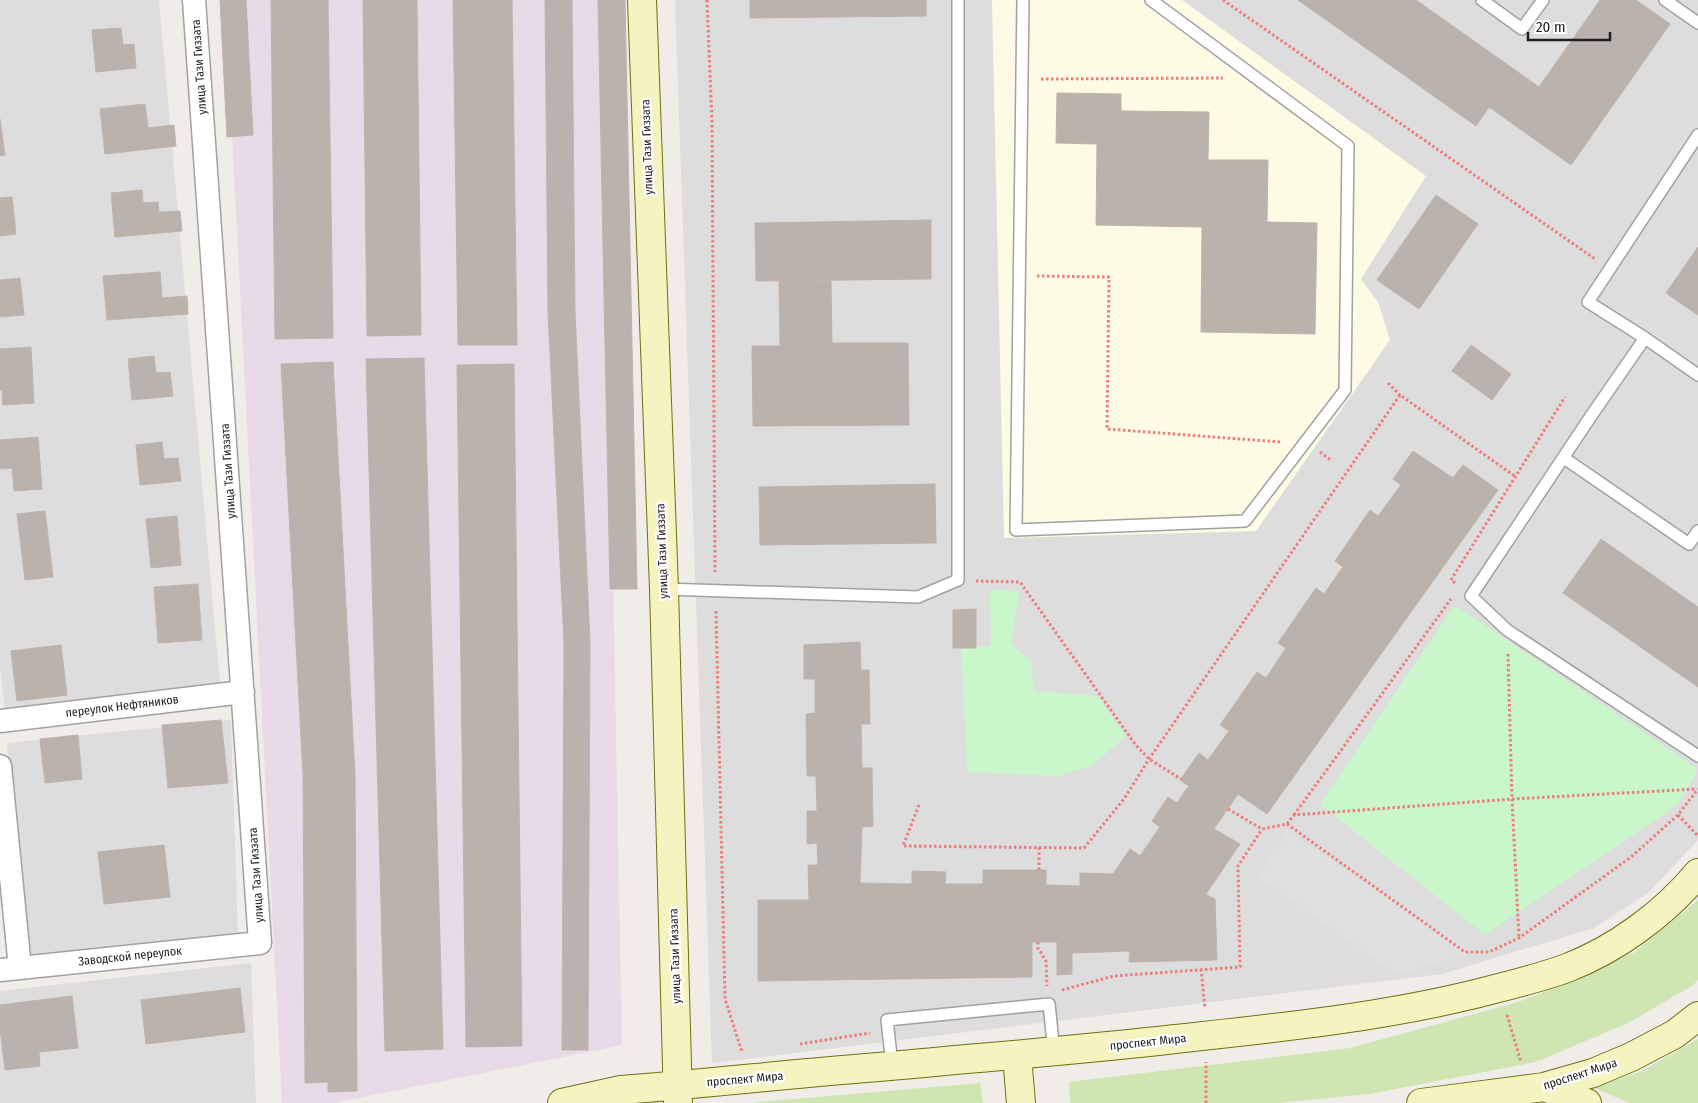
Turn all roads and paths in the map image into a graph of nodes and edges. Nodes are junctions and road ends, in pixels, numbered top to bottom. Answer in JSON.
{"nodes":[{"id":1,"x":194,"y":0,"type":"edge"},
{"id":2,"x":642,"y":0,"type":"edge"},
{"id":3,"x":707,"y":0,"type":"edge"},
{"id":4,"x":958,"y":0,"type":"edge"},
{"id":5,"x":1023,"y":0,"type":"edge"},
{"id":6,"x":1151,"y":0,"type":"edge"},
{"id":7,"x":1223,"y":0,"type":"edge"},
{"id":8,"x":1482,"y":0,"type":"edge"},
{"id":9,"x":1543,"y":0,"type":"edge"},
{"id":10,"x":1665,"y":0,"type":"edge"},
{"id":11,"x":1698,"y":23,"type":"edge"},
{"id":12,"x":1256,"y":78,"type":"junction"},
{"id":13,"x":1022,"y":80,"type":"junction"},
{"id":14,"x":1698,"y":136,"type":"edge"},
{"id":15,"x":1610,"y":270,"type":"junction"},
{"id":16,"x":1019,"y":276,"type":"junction"},
{"id":17,"x":1645,"y":338,"type":"junction"},
{"id":18,"x":1698,"y":375,"type":"edge"},
{"id":19,"x":1388,"y":383,"type":"dead end"},
{"id":20,"x":1400,"y":395,"type":"junction"},
{"id":21,"x":1566,"y":397,"type":"dead end"},
{"id":22,"x":1304,"y":444,"type":"junction"},
{"id":23,"x":1564,"y":458,"type":"junction"},
{"id":24,"x":1332,"y":461,"type":"dead end"},
{"id":25,"x":1516,"y":477,"type":"junction"},
{"id":26,"x":1698,"y":531,"type":"edge"},
{"id":27,"x":958,"y":580,"type":"junction"},
{"id":28,"x":1460,"y":587,"type":"dead end"},
{"id":29,"x":664,"y":589,"type":"junction"},
{"id":30,"x":716,"y":590,"type":"junction"},
{"id":31,"x":1455,"y":594,"type":"dead end"},
{"id":32,"x":1507,"y":630,"type":"junction"},
{"id":33,"x":243,"y":692,"type":"junction"},
{"id":34,"x":0,"y":720,"type":"edge"},
{"id":35,"x":1698,"y":756,"type":"edge"},
{"id":36,"x":1149,"y":759,"type":"junction"},
{"id":37,"x":0,"y":766,"type":"edge"},
{"id":38,"x":1181,"y":779,"type":"dead end"},
{"id":39,"x":1698,"y":789,"type":"edge"},
{"id":40,"x":1512,"y":799,"type":"junction"},
{"id":41,"x":919,"y":805,"type":"dead end"},
{"id":42,"x":1228,"y":808,"type":"dead end"},
{"id":43,"x":1294,"y":815,"type":"junction"},
{"id":44,"x":1678,"y":815,"type":"junction"},
{"id":45,"x":1287,"y":824,"type":"junction"},
{"id":46,"x":1262,"y":829,"type":"junction"},
{"id":47,"x":1698,"y":836,"type":"edge"},
{"id":48,"x":1039,"y":847,"type":"junction"},
{"id":49,"x":1039,"y":870,"type":"dead end"},
{"id":50,"x":1698,"y":873,"type":"edge"},
{"id":51,"x":1519,"y":938,"type":"junction"},
{"id":52,"x":1038,"y":942,"type":"dead end"},
{"id":53,"x":260,"y":943,"type":"joint"},
{"id":54,"x":1489,"y":952,"type":"junction"},
{"id":55,"x":10,"y":969,"type":"edge"},
{"id":56,"x":1500,"y":988,"type":"junction"},
{"id":57,"x":1057,"y":992,"type":"dead end"},
{"id":58,"x":1047,"y":994,"type":"dead end"},
{"id":59,"x":1698,"y":1016,"type":"edge"},
{"id":60,"x":888,"y":1031,"type":"junction"},
{"id":61,"x":791,"y":1045,"type":"dead end"},
{"id":62,"x":1054,"y":1052,"type":"junction"},
{"id":63,"x":1017,"y":1056,"type":"junction"},
{"id":64,"x":892,"y":1065,"type":"junction"},
{"id":65,"x":743,"y":1079,"type":"junction"},
{"id":66,"x":1536,"y":1088,"type":"junction"},
{"id":67,"x":678,"y":1094,"type":"edge"},
{"id":68,"x":562,"y":1103,"type":"edge"},
{"id":69,"x":1021,"y":1103,"type":"edge"},
{"id":70,"x":1421,"y":1103,"type":"edge"},
{"id":71,"x":1587,"y":1103,"type":"edge"}],
"edges":[{"from":1,"to":33,"type":"street","name":"улица Тази Гиззата"},
{"from":2,"to":29,"type":"main road","name":"улица Тази Гиззата"},
{"from":3,"to":30,"type":"path"},
{"from":4,"to":27,"type":"lane"},
{"from":5,"to":13,"type":"lane"},
{"from":6,"to":12,"type":"lane"},
{"from":7,"to":15,"type":"path"},
{"from":8,"to":9,"type":"lane"},
{"from":10,"to":11,"type":"lane"},
{"from":12,"to":13,"type":"path"},
{"from":12,"to":22,"type":"lane"},
{"from":13,"to":16,"type":"lane"},
{"from":14,"to":15,"type":"lane"},
{"from":15,"to":17,"type":"lane"},
{"from":16,"to":22,"type":"path"},
{"from":16,"to":22,"type":"lane"},
{"from":17,"to":18,"type":"lane"},
{"from":17,"to":23,"type":"lane"},
{"from":19,"to":20,"type":"path"},
{"from":20,"to":25,"type":"path"},
{"from":20,"to":36,"type":"path"},
{"from":21,"to":25,"type":"path"},
{"from":22,"to":24,"type":"path"},
{"from":23,"to":26,"type":"lane"},
{"from":23,"to":32,"type":"lane"},
{"from":25,"to":28,"type":"path"},
{"from":27,"to":30,"type":"lane"},
{"from":27,"to":36,"type":"path"},
{"from":29,"to":30,"type":"lane"},
{"from":29,"to":67,"type":"main road","name":"улица Тази Гиззата"},
{"from":30,"to":65,"type":"path"},
{"from":31,"to":43,"type":"path"},
{"from":32,"to":35,"type":"lane"},
{"from":32,"to":40,"type":"path"},
{"from":33,"to":34,"type":"street","name":"переулок Нефтяников"},
{"from":33,"to":53,"type":"street","name":"улица Тази Гиззата"},
{"from":36,"to":38,"type":"path"},
{"from":36,"to":48,"type":"path"},
{"from":37,"to":55,"type":"street"},
{"from":39,"to":40,"type":"path"},
{"from":39,"to":44,"type":"path"},
{"from":40,"to":43,"type":"path"},
{"from":40,"to":51,"type":"path"},
{"from":41,"to":48,"type":"path"},
{"from":42,"to":46,"type":"path"},
{"from":43,"to":45,"type":"path"},
{"from":44,"to":47,"type":"path"},
{"from":44,"to":51,"type":"path"},
{"from":45,"to":46,"type":"path"},
{"from":45,"to":54,"type":"path"},
{"from":46,"to":57,"type":"path"},
{"from":48,"to":49,"type":"path"},
{"from":50,"to":56,"type":"main road","name":"проспект Мира"},
{"from":51,"to":54,"type":"path"},
{"from":52,"to":58,"type":"path"},
{"from":53,"to":55,"type":"street","name":"Заводской переулок"},
{"from":54,"to":56,"type":"path"},
{"from":56,"to":62,"type":"main road","name":"проспект Мира"},
{"from":56,"to":66,"type":"path"},
{"from":59,"to":66,"type":"main road","name":"проспект Мира"},
{"from":60,"to":61,"type":"path"},
{"from":60,"to":62,"type":"lane"},
{"from":60,"to":64,"type":"lane"},
{"from":62,"to":63,"type":"main road","name":"проспект Мира"},
{"from":63,"to":64,"type":"main road","name":"проспект Мира"},
{"from":63,"to":69,"type":"main road"},
{"from":64,"to":65,"type":"main road","name":"проспект Мира"},
{"from":65,"to":67,"type":"main road","name":"проспект Мира"},
{"from":66,"to":70,"type":"main road","name":"проспект Мира"},
{"from":66,"to":71,"type":"main road"},
{"from":67,"to":68,"type":"main road","name":"проспект Мира"}]}
